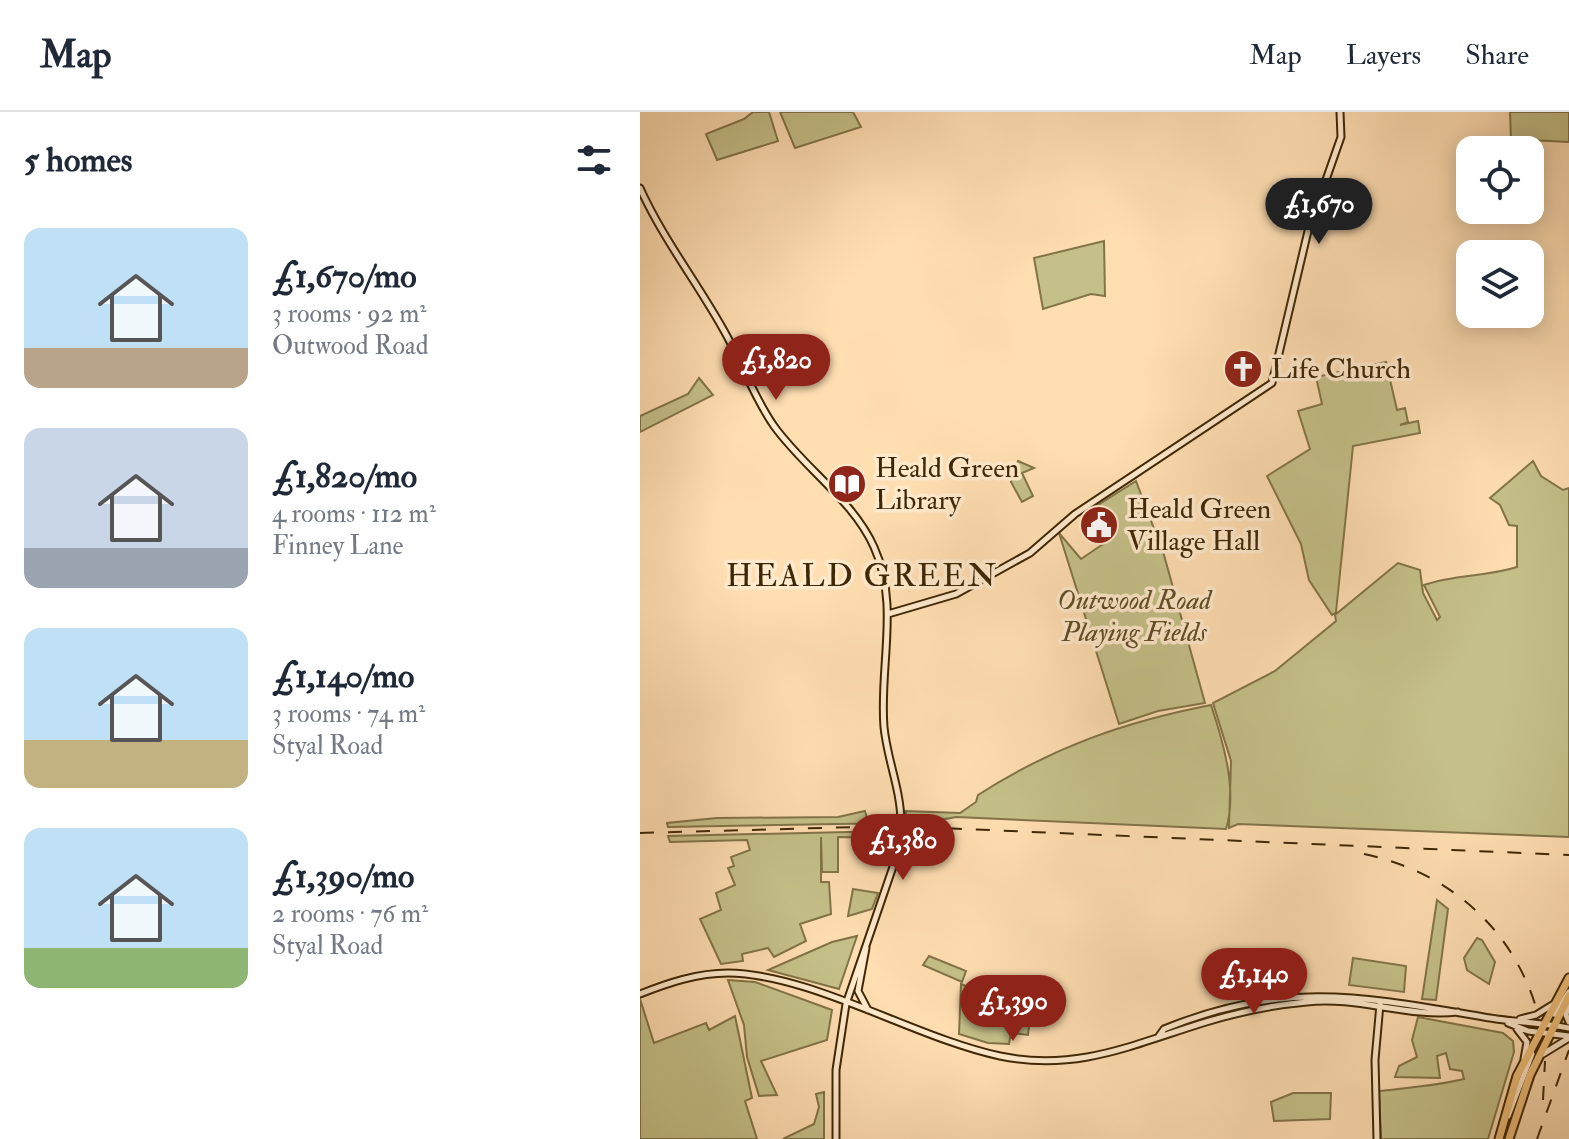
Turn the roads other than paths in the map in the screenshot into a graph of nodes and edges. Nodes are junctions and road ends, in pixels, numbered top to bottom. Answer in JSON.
{"nodes":[{"id":1,"x":1340,"y":112,"type":"edge"},
{"id":2,"x":640,"y":188,"type":"edge"},
{"id":3,"x":888,"y":614,"type":"junction"},
{"id":4,"x":866,"y":947,"type":"junction"},
{"id":5,"x":1569,"y":978,"type":"edge"},
{"id":6,"x":640,"y":994,"type":"edge"},
{"id":7,"x":1569,"y":994,"type":"edge"},
{"id":8,"x":1380,"y":1002,"type":"junction"},
{"id":9,"x":846,"y":1004,"type":"junction"},
{"id":10,"x":1569,"y":1004,"type":"edge"},
{"id":11,"x":1552,"y":1005,"type":"junction"},
{"id":12,"x":872,"y":1014,"type":"junction"},
{"id":13,"x":1503,"y":1020,"type":"junction"},
{"id":14,"x":1569,"y":1025,"type":"edge"},
{"id":15,"x":1545,"y":1029,"type":"junction"},
{"id":16,"x":1569,"y":1037,"type":"edge"},
{"id":17,"x":1537,"y":1058,"type":"junction"},
{"id":18,"x":1523,"y":1063,"type":"junction"},
{"id":19,"x":1500,"y":1135,"type":"edge"},
{"id":20,"x":836,"y":1139,"type":"edge"},
{"id":21,"x":1377,"y":1139,"type":"edge"},
{"id":22,"x":1509,"y":1139,"type":"edge"}],
"edges":[{"from":1,"to":3,"type":"street"},
{"from":2,"to":3,"type":"street"},
{"from":3,"to":4,"type":"street","bridge":true},
{"from":4,"to":9,"type":"street"},
{"from":4,"to":12,"type":"street"},
{"from":5,"to":11,"type":"highway"},
{"from":6,"to":9,"type":"street"},
{"from":7,"to":15,"type":"highway"},
{"from":8,"to":12,"type":"street"},
{"from":8,"to":13,"type":"street"},
{"from":8,"to":21,"type":"street"},
{"from":9,"to":12,"type":"street"},
{"from":9,"to":20,"type":"street"},
{"from":10,"to":14,"type":"street"},
{"from":11,"to":13,"type":"street"},
{"from":11,"to":15,"type":"highway"},
{"from":13,"to":15,"type":"street"},
{"from":13,"to":18,"type":"street"},
{"from":14,"to":15,"type":"street"},
{"from":15,"to":16,"type":"street"},
{"from":15,"to":17,"type":"highway"},
{"from":15,"to":18,"type":"highway"},
{"from":15,"to":19,"type":"street"},
{"from":16,"to":17,"type":"street"},
{"from":17,"to":22,"type":"highway"},
{"from":18,"to":19,"type":"highway"}]}
